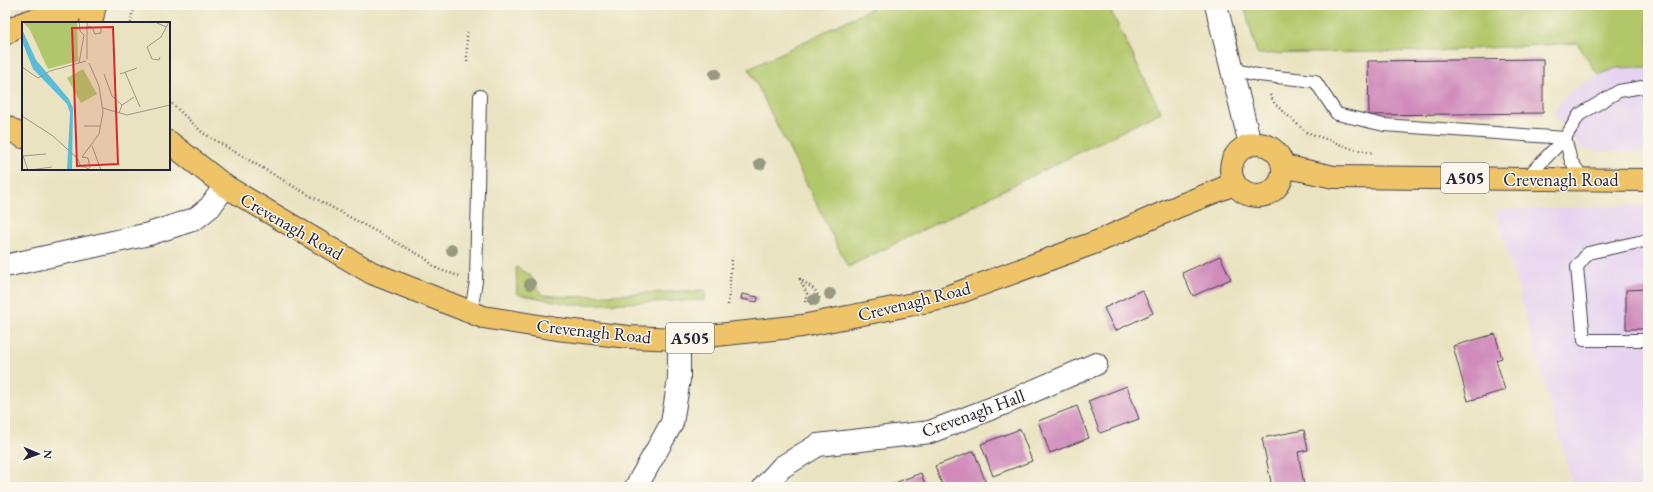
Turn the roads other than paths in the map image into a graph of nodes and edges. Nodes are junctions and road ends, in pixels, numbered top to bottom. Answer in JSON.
{"nodes":[{"id":1,"x":83,"y":5,"type":"edge"},
{"id":2,"x":95,"y":5,"type":"edge"},
{"id":3,"x":1216,"y":5,"type":"edge"},
{"id":4,"x":63,"y":21,"type":"edge"},
{"id":5,"x":26,"y":22,"type":"edge"},
{"id":6,"x":91,"y":22,"type":"edge"},
{"id":7,"x":22,"y":23,"type":"edge"},
{"id":8,"x":5,"y":34,"type":"edge"},
{"id":9,"x":1231,"y":70,"type":"junction"},
{"id":10,"x":1648,"y":86,"type":"edge"},
{"id":11,"x":480,"y":96,"type":"dead end"},
{"id":12,"x":5,"y":126,"type":"edge"},
{"id":13,"x":22,"y":136,"type":"edge"},
{"id":14,"x":22,"y":137,"type":"edge"},
{"id":15,"x":1565,"y":138,"type":"junction"},
{"id":16,"x":5,"y":141,"type":"edge"},
{"id":17,"x":170,"y":143,"type":"edge"},
{"id":18,"x":1250,"y":144,"type":"junction"},
{"id":19,"x":1283,"y":166,"type":"junction"},
{"id":20,"x":1525,"y":179,"type":"junction"},
{"id":21,"x":1584,"y":179,"type":"junction"},
{"id":22,"x":1648,"y":180,"type":"edge"},
{"id":23,"x":1234,"y":184,"type":"junction"},
{"id":24,"x":225,"y":186,"type":"junction"},
{"id":25,"x":1648,"y":240,"type":"edge"},
{"id":26,"x":5,"y":266,"type":"edge"},
{"id":27,"x":471,"y":312,"type":"junction"},
{"id":28,"x":679,"y":339,"type":"junction"},
{"id":29,"x":1647,"y":340,"type":"dead end"},
{"id":30,"x":1096,"y":364,"type":"dead end"},
{"id":31,"x":636,"y":487,"type":"edge"},
{"id":32,"x":764,"y":487,"type":"edge"}],
"edges":[{"from":1,"to":4,"type":"highway"},
{"from":2,"to":6,"type":"highway"},
{"from":3,"to":9,"type":"street"},
{"from":4,"to":5,"type":"highway"},
{"from":7,"to":8,"type":"highway"},
{"from":9,"to":15,"type":"lane"},
{"from":9,"to":18,"type":"street"},
{"from":10,"to":15,"type":"lane"},
{"from":11,"to":27,"type":"lane"},
{"from":12,"to":13,"type":"highway"},
{"from":14,"to":16,"type":"highway"},
{"from":15,"to":20,"type":"lane"},
{"from":15,"to":21,"type":"lane"},
{"from":17,"to":24,"type":"highway","name":"Crevenagh Road","number":"A505"},
{"from":18,"to":19,"type":"highway"},
{"from":18,"to":23,"type":"highway"},
{"from":19,"to":20,"type":"highway","name":"Crevenagh Road","number":"A505"},
{"from":19,"to":23,"type":"highway"},
{"from":20,"to":21,"type":"highway","name":"Crevenagh Road","number":"A505"},
{"from":21,"to":22,"type":"highway","name":"Crevenagh Road","number":"A505"},
{"from":23,"to":28,"type":"highway","name":"Crevenagh Road","number":"A505"},
{"from":24,"to":26,"type":"street"},
{"from":24,"to":27,"type":"highway","name":"Crevenagh Road","number":"A505"},
{"from":25,"to":29,"type":"lane"},
{"from":27,"to":28,"type":"highway","name":"Crevenagh Road","number":"A505"},
{"from":28,"to":31,"type":"street"},
{"from":30,"to":32,"type":"street","name":"Crevenagh Hall"}]}
